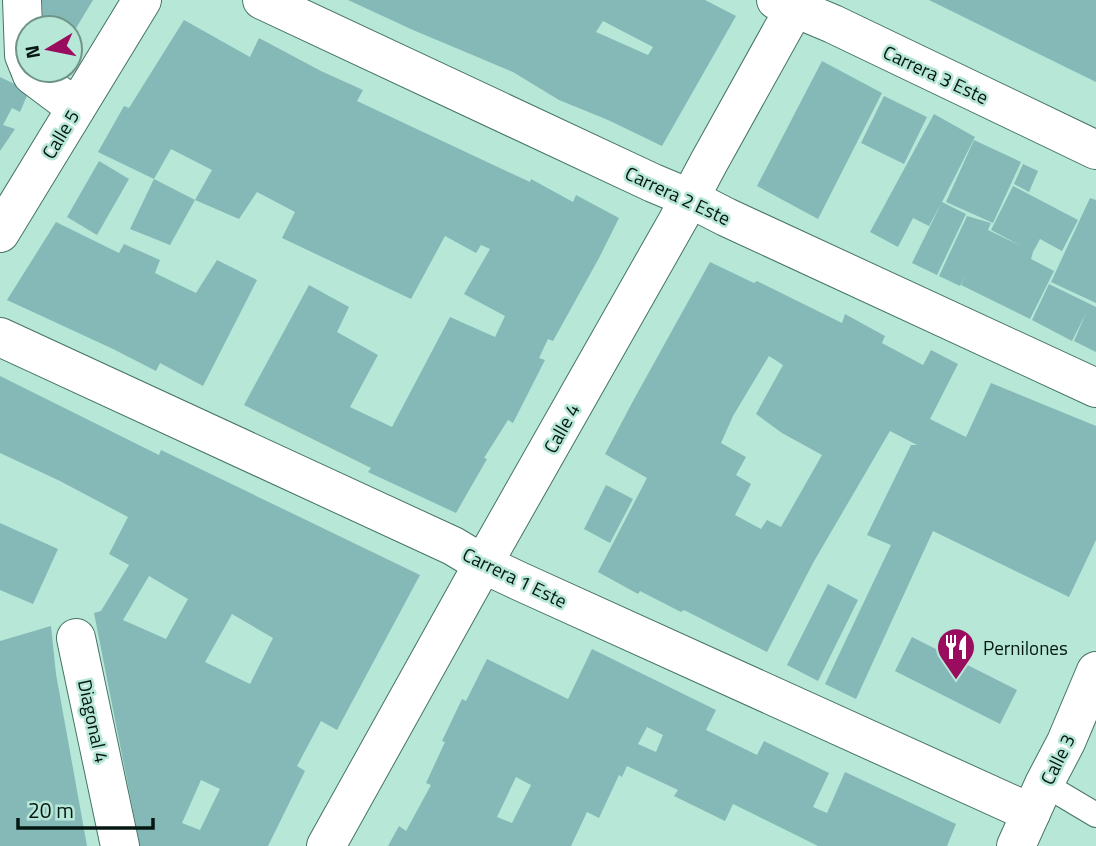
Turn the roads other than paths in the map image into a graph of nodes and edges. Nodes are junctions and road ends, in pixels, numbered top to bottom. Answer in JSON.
{"nodes":[{"id":1,"x":142,"y":0,"type":"edge"},
{"id":2,"x":262,"y":0,"type":"edge"},
{"id":3,"x":785,"y":4,"type":"edge"},
{"id":4,"x":44,"y":84,"type":"edge"},
{"id":5,"x":76,"y":108,"type":"junction"},
{"id":6,"x":1096,"y":150,"type":"edge"},
{"id":7,"x":689,"y":198,"type":"junction"},
{"id":8,"x":0,"y":233,"type":"edge"},
{"id":9,"x":0,"y":337,"type":"edge"},
{"id":10,"x":1096,"y":388,"type":"edge"},
{"id":11,"x":483,"y":564,"type":"junction"},
{"id":12,"x":76,"y":638,"type":"dead end"},
{"id":13,"x":1096,"y":671,"type":"edge"},
{"id":14,"x":1030,"y":814,"type":"edge"},
{"id":15,"x":1096,"y":815,"type":"edge"},
{"id":16,"x":120,"y":846,"type":"edge"},
{"id":17,"x":326,"y":846,"type":"edge"}],
"edges":[{"from":1,"to":5,"type":"street","name":"Calle 5"},
{"from":2,"to":7,"type":"street","name":"Carrera 2 Este"},
{"from":3,"to":6,"type":"street","name":"Carrera 3 Este"},
{"from":3,"to":7,"type":"street","name":"Calle 4"},
{"from":4,"to":5,"type":"street"},
{"from":5,"to":8,"type":"street","name":"Calle 5"},
{"from":7,"to":10,"type":"street","name":"Carrera 2 Este"},
{"from":7,"to":11,"type":"street","name":"Calle 4"},
{"from":9,"to":11,"type":"street","name":"Carrera 1 Este"},
{"from":11,"to":14,"type":"street","name":"Carrera 1 Este"},
{"from":11,"to":17,"type":"street","name":"Calle 4"},
{"from":12,"to":16,"type":"street","name":"Diagonal 4"},
{"from":13,"to":14,"type":"street","name":"Calle 3"},
{"from":14,"to":15,"type":"lane"}]}
